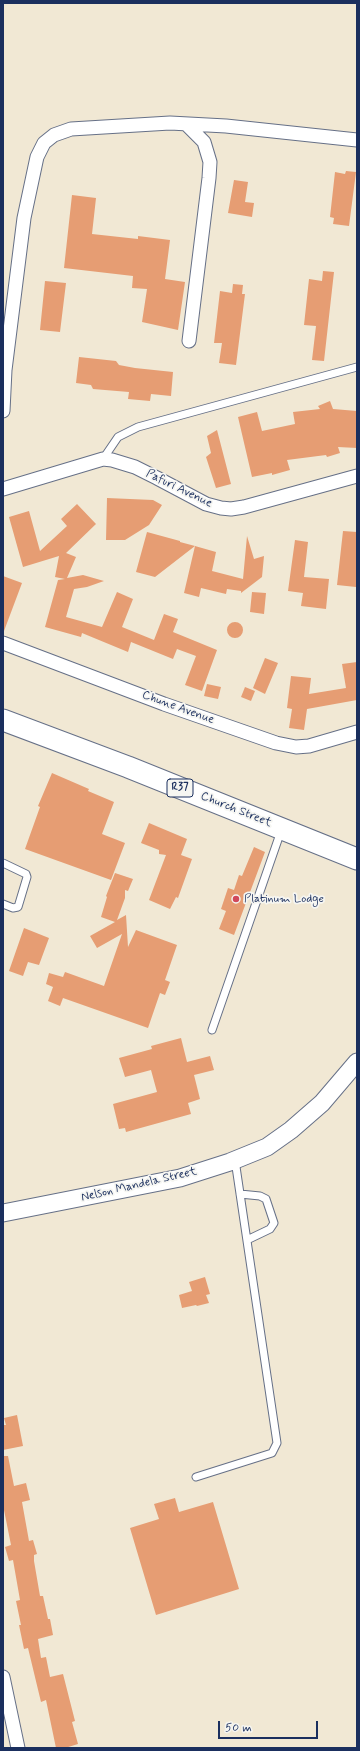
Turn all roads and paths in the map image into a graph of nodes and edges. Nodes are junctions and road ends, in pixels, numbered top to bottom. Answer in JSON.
{"nodes":[{"id":1,"x":186,"y":124,"type":"junction"},
{"id":2,"x":357,"y":140,"type":"edge"},
{"id":3,"x":189,"y":341,"type":"dead end"},
{"id":4,"x":357,"y":367,"type":"edge"},
{"id":5,"x":4,"y":370,"type":"edge"},
{"id":6,"x":3,"y":411,"type":"edge"},
{"id":7,"x":103,"y":459,"type":"junction"},
{"id":8,"x":357,"y":476,"type":"edge"},
{"id":9,"x":3,"y":489,"type":"edge"},
{"id":10,"x":3,"y":643,"type":"edge"},
{"id":11,"x":3,"y":720,"type":"edge"},
{"id":12,"x":357,"y":732,"type":"edge"},
{"id":13,"x":282,"y":829,"type":"junction"},
{"id":14,"x":357,"y":858,"type":"edge"},
{"id":15,"x":3,"y":863,"type":"edge"},
{"id":16,"x":3,"y":904,"type":"edge"},
{"id":17,"x":212,"y":1030,"type":"dead end"},
{"id":18,"x":357,"y":1062,"type":"edge"},
{"id":19,"x":235,"y":1160,"type":"junction"},
{"id":20,"x":240,"y":1194,"type":"junction"},
{"id":21,"x":3,"y":1213,"type":"edge"},
{"id":22,"x":247,"y":1240,"type":"junction"},
{"id":23,"x":196,"y":1477,"type":"dead end"},
{"id":24,"x":3,"y":1677,"type":"edge"},
{"id":25,"x":18,"y":1748,"type":"edge"}],
"edges":[{"from":1,"to":2,"type":"street"},
{"from":1,"to":3,"type":"street"},
{"from":1,"to":5,"type":"street"},
{"from":4,"to":7,"type":"lane"},
{"from":5,"to":6,"type":"street"},
{"from":7,"to":8,"type":"street","name":"Pafuri Avenue"},
{"from":7,"to":9,"type":"street","name":"Pafuri Avenue"},
{"from":10,"to":12,"type":"street","name":"Chune Avenue"},
{"from":11,"to":13,"type":"main road","name":"Church Street","number":"R37"},
{"from":13,"to":14,"type":"main road","name":"Church Street","number":"R37"},
{"from":13,"to":17,"type":"lane"},
{"from":15,"to":16,"type":"lane"},
{"from":18,"to":19,"type":"street","name":"Nelson Mandela Street"},
{"from":19,"to":20,"type":"lane"},
{"from":19,"to":21,"type":"street","name":"Nelson Mandela Street"},
{"from":20,"to":22,"type":"lane"},
{"from":20,"to":22,"type":"lane"},
{"from":22,"to":23,"type":"lane"},
{"from":24,"to":25,"type":"street"}]}
